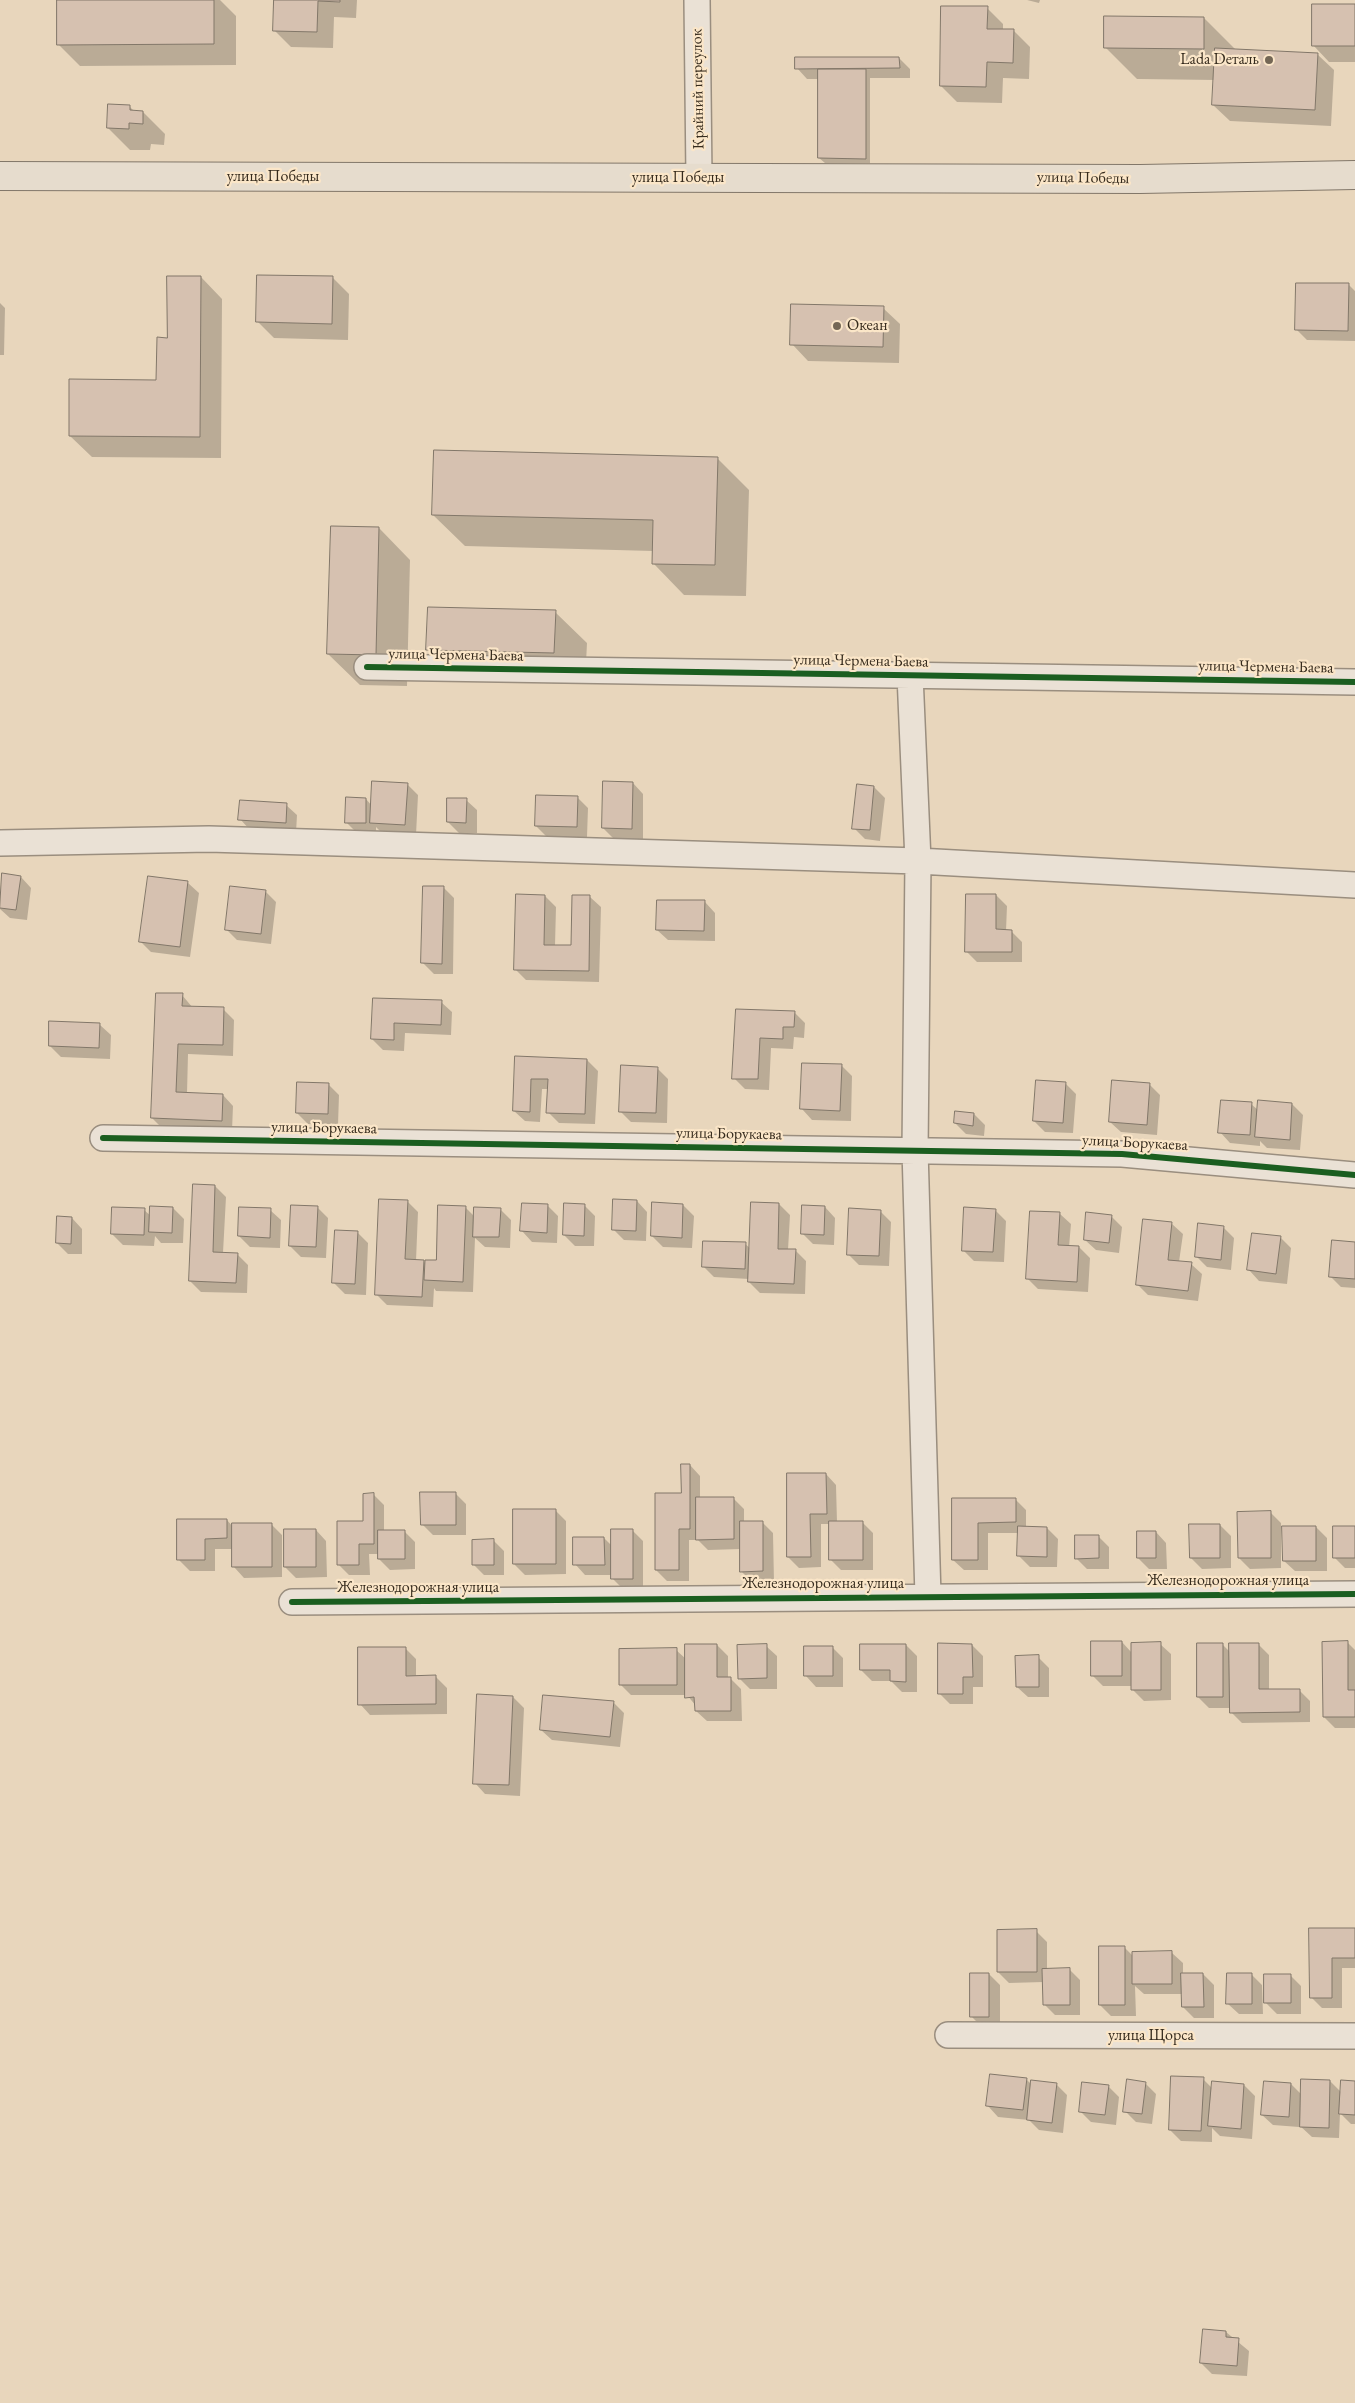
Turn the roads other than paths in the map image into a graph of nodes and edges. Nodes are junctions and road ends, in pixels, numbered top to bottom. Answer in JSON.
{"nodes":[{"id":1,"x":697,"y":0,"type":"edge"},
{"id":2,"x":1355,"y":175,"type":"edge"},
{"id":3,"x":0,"y":176,"type":"edge"},
{"id":4,"x":699,"y":178,"type":"junction"},
{"id":5,"x":367,"y":667,"type":"dead end"},
{"id":6,"x":910,"y":675,"type":"junction"},
{"id":7,"x":1355,"y":682,"type":"edge"},
{"id":8,"x":0,"y":842,"type":"edge"},
{"id":9,"x":918,"y":861,"type":"junction"},
{"id":10,"x":1355,"y":885,"type":"edge"},
{"id":11,"x":102,"y":1138,"type":"dead end"},
{"id":12,"x":915,"y":1150,"type":"junction"},
{"id":13,"x":1355,"y":1175,"type":"edge"},
{"id":14,"x":1355,"y":1594,"type":"edge"},
{"id":15,"x":928,"y":1597,"type":"junction"},
{"id":16,"x":292,"y":1602,"type":"dead end"},
{"id":17,"x":948,"y":2035,"type":"dead end"},
{"id":18,"x":1355,"y":2036,"type":"edge"}],
"edges":[{"from":1,"to":4,"type":"street","name":"Крайний переулок"},
{"from":2,"to":4,"type":"main road","name":"улица Победы"},
{"from":3,"to":4,"type":"main road","name":"улица Победы"},
{"from":5,"to":6,"type":"street","name":"улица Чермена Баева"},
{"from":6,"to":7,"type":"street","name":"улица Чермена Баева"},
{"from":6,"to":9,"type":"street"},
{"from":8,"to":9,"type":"street"},
{"from":9,"to":10,"type":"street"},
{"from":9,"to":12,"type":"street"},
{"from":11,"to":12,"type":"street","name":"улица Борукаева"},
{"from":12,"to":13,"type":"street","name":"улица Борукаева"},
{"from":12,"to":15,"type":"street"},
{"from":14,"to":15,"type":"street","name":"Железнодорожная улица"},
{"from":15,"to":16,"type":"street","name":"Железнодорожная улица"},
{"from":17,"to":18,"type":"street","name":"улица Щорса"}]}
